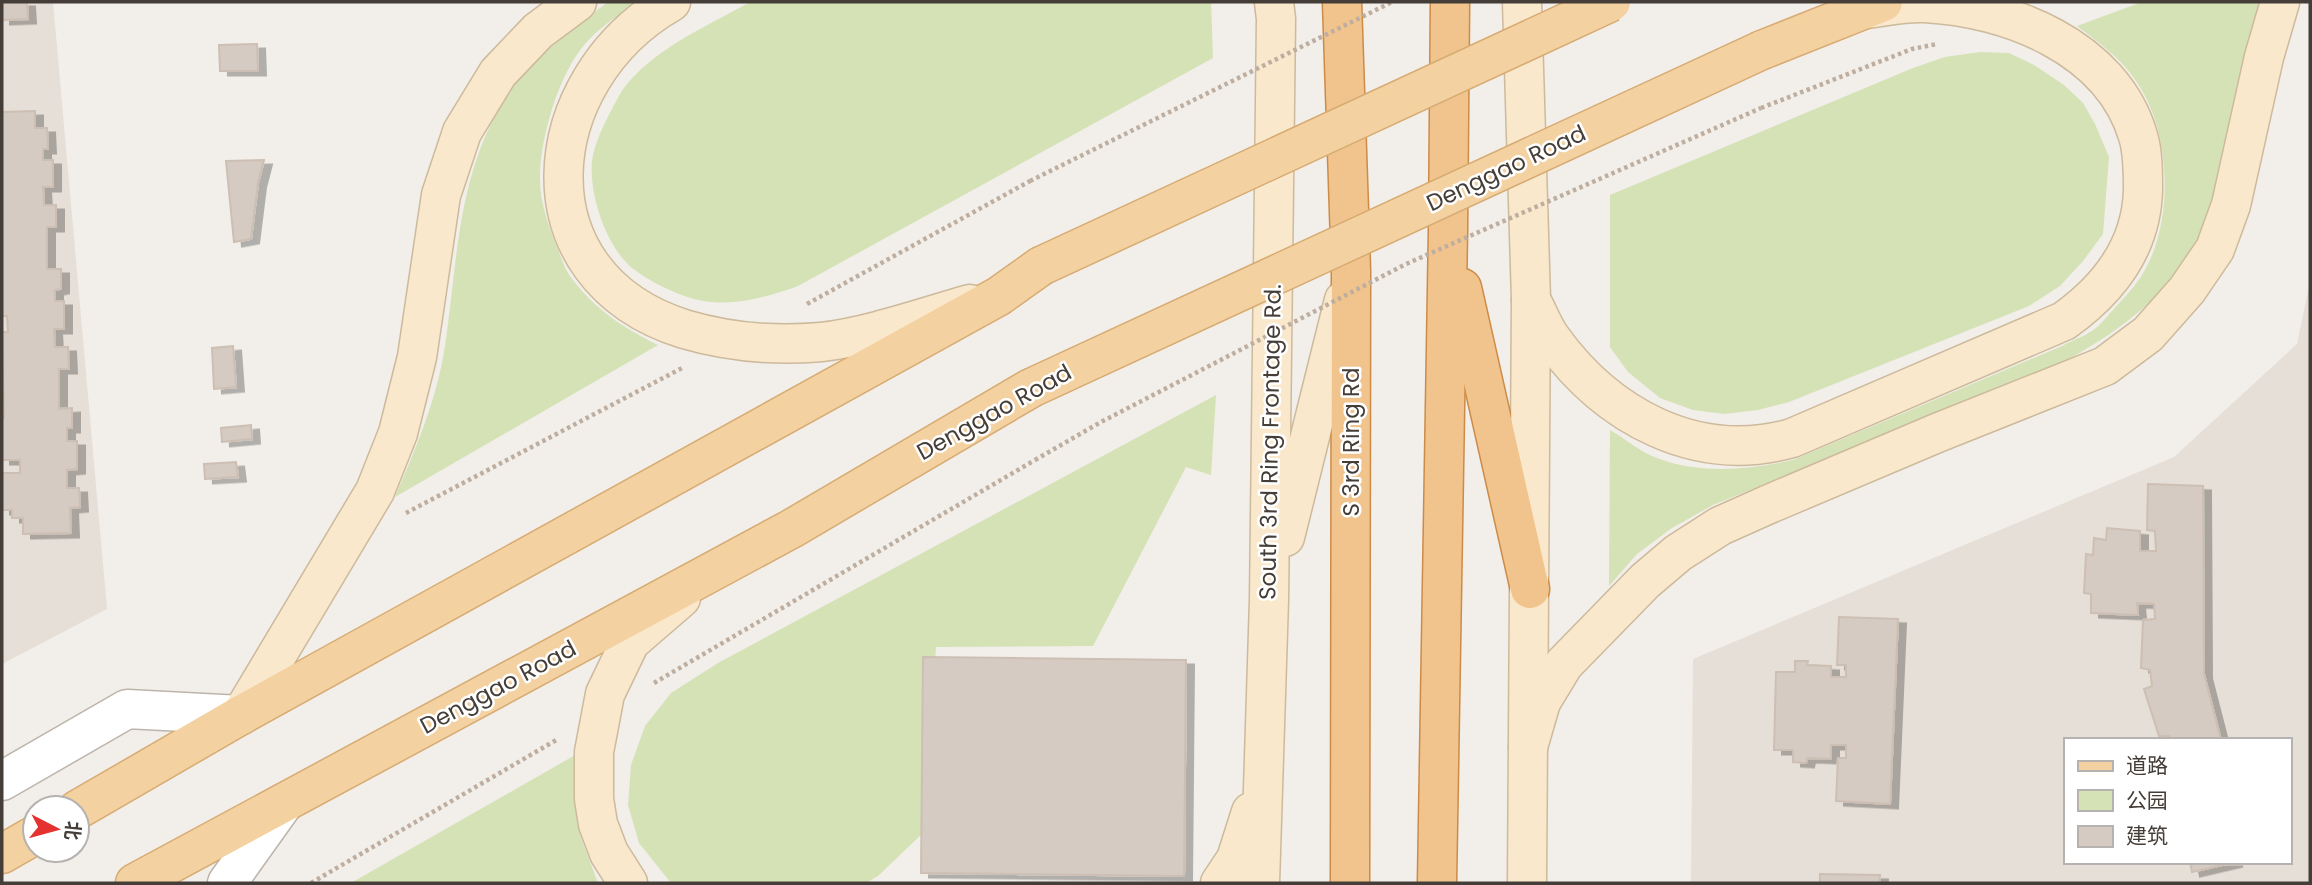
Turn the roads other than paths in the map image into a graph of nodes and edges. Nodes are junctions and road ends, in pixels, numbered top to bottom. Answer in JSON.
{"nodes":[{"id":1,"x":577,"y":2,"type":"edge"},
{"id":2,"x":671,"y":2,"type":"edge"},
{"id":3,"x":1342,"y":2,"type":"edge"},
{"id":4,"x":1450,"y":2,"type":"edge"},
{"id":5,"x":1522,"y":2,"type":"edge"},
{"id":6,"x":1611,"y":2,"type":"edge"},
{"id":7,"x":2280,"y":2,"type":"edge"},
{"id":8,"x":1874,"y":6,"type":"edge"},
{"id":9,"x":1273,"y":7,"type":"edge"},
{"id":10,"x":1448,"y":230,"type":"junction"},
{"id":11,"x":1352,"y":271,"type":"junction"},
{"id":12,"x":999,"y":296,"type":"junction"},
{"id":13,"x":1531,"y":300,"type":"junction"},
{"id":14,"x":730,"y":562,"type":"junction"},
{"id":15,"x":1531,"y":589,"type":"junction"},
{"id":16,"x":1269,"y":600,"type":"junction"},
{"id":17,"x":241,"y":715,"type":"junction"},
{"id":18,"x":1265,"y":734,"type":"junction"},
{"id":19,"x":1528,"y":747,"type":"junction"},
{"id":20,"x":2,"y":781,"type":"edge"},
{"id":21,"x":91,"y":802,"type":"edge"},
{"id":22,"x":284,"y":803,"type":"junction"},
{"id":23,"x":21,"y":843,"type":"edge"},
{"id":24,"x":2,"y":854,"type":"edge"},
{"id":25,"x":135,"y":883,"type":"edge"},
{"id":26,"x":227,"y":883,"type":"edge"},
{"id":27,"x":628,"y":883,"type":"edge"},
{"id":28,"x":1220,"y":883,"type":"edge"},
{"id":29,"x":1261,"y":883,"type":"edge"},
{"id":30,"x":1350,"y":883,"type":"edge"},
{"id":31,"x":1437,"y":883,"type":"edge"},
{"id":32,"x":1527,"y":883,"type":"edge"}],
"edges":[{"from":1,"to":17,"type":"main road"},
{"from":2,"to":12,"type":"main road"},
{"from":3,"to":11,"type":"highway","name":"S 3rd Ring Rd"},
{"from":4,"to":10,"type":"highway"},
{"from":5,"to":13,"type":"main road"},
{"from":6,"to":12,"type":"main road","bridge":true},
{"from":7,"to":19,"type":"main road"},
{"from":8,"to":13,"type":"main road"},
{"from":8,"to":14,"type":"main road","name":"Denggao Road","bridge":true},
{"from":9,"to":16,"type":"main road","name":"South 3rd Ring Frontage Rd."},
{"from":10,"to":15,"type":"highway"},
{"from":10,"to":31,"type":"highway"},
{"from":11,"to":16,"type":"main road"},
{"from":11,"to":30,"type":"highway","name":"S 3rd Ring Rd"},
{"from":12,"to":17,"type":"main road"},
{"from":13,"to":15,"type":"main road"},
{"from":14,"to":22,"type":"main road","name":"Denggao Road"},
{"from":14,"to":27,"type":"main road"},
{"from":15,"to":19,"type":"main road"},
{"from":16,"to":18,"type":"main road","name":"South 3rd Ring Frontage Rd."},
{"from":17,"to":20,"type":"street"},
{"from":17,"to":21,"type":"main road"},
{"from":18,"to":28,"type":"main road"},
{"from":18,"to":29,"type":"main road","name":"South 3rd Ring Frontage Rd."},
{"from":19,"to":32,"type":"main road"},
{"from":22,"to":25,"type":"main road","name":"Denggao Road"},
{"from":22,"to":26,"type":"street"},
{"from":23,"to":24,"type":"main road"}]}
